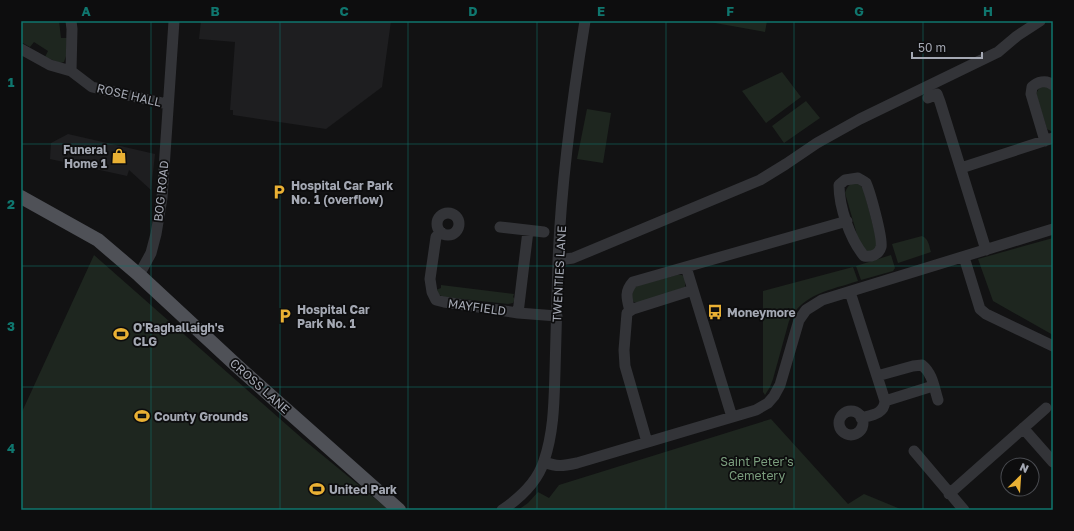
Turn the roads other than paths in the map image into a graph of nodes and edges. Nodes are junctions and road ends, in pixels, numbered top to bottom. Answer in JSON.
{"nodes":[{"id":1,"x":71,"y":21,"type":"edge"},
{"id":2,"x":174,"y":21,"type":"edge"},
{"id":3,"x":585,"y":21,"type":"edge"},
{"id":4,"x":1040,"y":21,"type":"edge"},
{"id":5,"x":21,"y":49,"type":"edge"},
{"id":6,"x":71,"y":71,"type":"junction"},
{"id":7,"x":1053,"y":85,"type":"edge"},
{"id":8,"x":928,"y":98,"type":"dead end"},
{"id":9,"x":167,"y":104,"type":"junction"},
{"id":10,"x":1049,"y":140,"type":"edge"},
{"id":11,"x":961,"y":168,"type":"junction"},
{"id":12,"x":21,"y":197,"type":"edge"},
{"id":13,"x":847,"y":221,"type":"junction"},
{"id":14,"x":500,"y":227,"type":"dead end"},
{"id":15,"x":1053,"y":229,"type":"edge"},
{"id":16,"x":528,"y":231,"type":"junction"},
{"id":17,"x":441,"y":232,"type":"dead end"},
{"id":18,"x":544,"y":232,"type":"dead end"},
{"id":19,"x":986,"y":250,"type":"junction"},
{"id":20,"x":964,"y":257,"type":"junction"},
{"id":21,"x":558,"y":260,"type":"junction"},
{"id":22,"x":686,"y":267,"type":"junction"},
{"id":23,"x":139,"y":275,"type":"junction"},
{"id":24,"x":693,"y":290,"type":"junction"},
{"id":25,"x":850,"y":292,"type":"junction"},
{"id":26,"x":630,"y":310,"type":"junction"},
{"id":27,"x":518,"y":313,"type":"junction"},
{"id":28,"x":557,"y":316,"type":"junction"},
{"id":29,"x":1053,"y":346,"type":"edge"},
{"id":30,"x":877,"y":376,"type":"junction"},
{"id":31,"x":933,"y":386,"type":"junction"},
{"id":32,"x":938,"y":400,"type":"dead end"},
{"id":33,"x":885,"y":401,"type":"junction"},
{"id":34,"x":1046,"y":408,"type":"dead end"},
{"id":35,"x":732,"y":417,"type":"junction"},
{"id":36,"x":862,"y":418,"type":"dead end"},
{"id":37,"x":1023,"y":428,"type":"junction"},
{"id":38,"x":648,"y":442,"type":"junction"},
{"id":39,"x":914,"y":451,"type":"dead end"},
{"id":40,"x":544,"y":462,"type":"junction"},
{"id":41,"x":1053,"y":462,"type":"edge"},
{"id":42,"x":949,"y":494,"type":"junction"},
{"id":43,"x":399,"y":510,"type":"edge"},
{"id":44,"x":502,"y":510,"type":"edge"},
{"id":45,"x":964,"y":510,"type":"edge"}],
"edges":[{"from":1,"to":6,"type":"street"},
{"from":2,"to":9,"type":"street","name":"BOG ROAD"},
{"from":3,"to":21,"type":"street","name":"TWENTIES LANE"},
{"from":4,"to":21,"type":"street"},
{"from":5,"to":6,"type":"street","name":"ROSE HALL"},
{"from":6,"to":9,"type":"street","name":"ROSE HALL"},
{"from":7,"to":10,"type":"street"},
{"from":8,"to":11,"type":"street"},
{"from":9,"to":23,"type":"street","name":"BOG ROAD"},
{"from":10,"to":11,"type":"street"},
{"from":11,"to":19,"type":"street"},
{"from":12,"to":23,"type":"main road","name":"CROSS LANE"},
{"from":13,"to":13,"type":"street"},
{"from":13,"to":22,"type":"street"},
{"from":14,"to":16,"type":"street"},
{"from":15,"to":19,"type":"street"},
{"from":16,"to":18,"type":"street"},
{"from":16,"to":27,"type":"street","name":"MAYFIELD"},
{"from":17,"to":27,"type":"street","name":"MAYFIELD"},
{"from":19,"to":20,"type":"street"},
{"from":20,"to":25,"type":"street"},
{"from":20,"to":29,"type":"street"},
{"from":21,"to":28,"type":"street","name":"TWENTIES LANE"},
{"from":22,"to":24,"type":"street"},
{"from":22,"to":26,"type":"street"},
{"from":23,"to":43,"type":"main road","name":"CROSS LANE"},
{"from":24,"to":26,"type":"street"},
{"from":24,"to":35,"type":"street"},
{"from":25,"to":30,"type":"street"},
{"from":25,"to":35,"type":"street"},
{"from":26,"to":38,"type":"street"},
{"from":27,"to":28,"type":"street","name":"MAYFIELD"},
{"from":28,"to":40,"type":"street","name":"TWENTIES LANE"},
{"from":30,"to":31,"type":"street"},
{"from":30,"to":33,"type":"street"},
{"from":31,"to":32,"type":"street"},
{"from":31,"to":33,"type":"street"},
{"from":33,"to":36,"type":"street"},
{"from":34,"to":37,"type":"street"},
{"from":35,"to":38,"type":"street"},
{"from":37,"to":41,"type":"street"},
{"from":37,"to":42,"type":"street"},
{"from":38,"to":40,"type":"street"},
{"from":39,"to":42,"type":"street"},
{"from":40,"to":44,"type":"street","name":"TWENTIES LANE"},
{"from":42,"to":45,"type":"street"}]}
